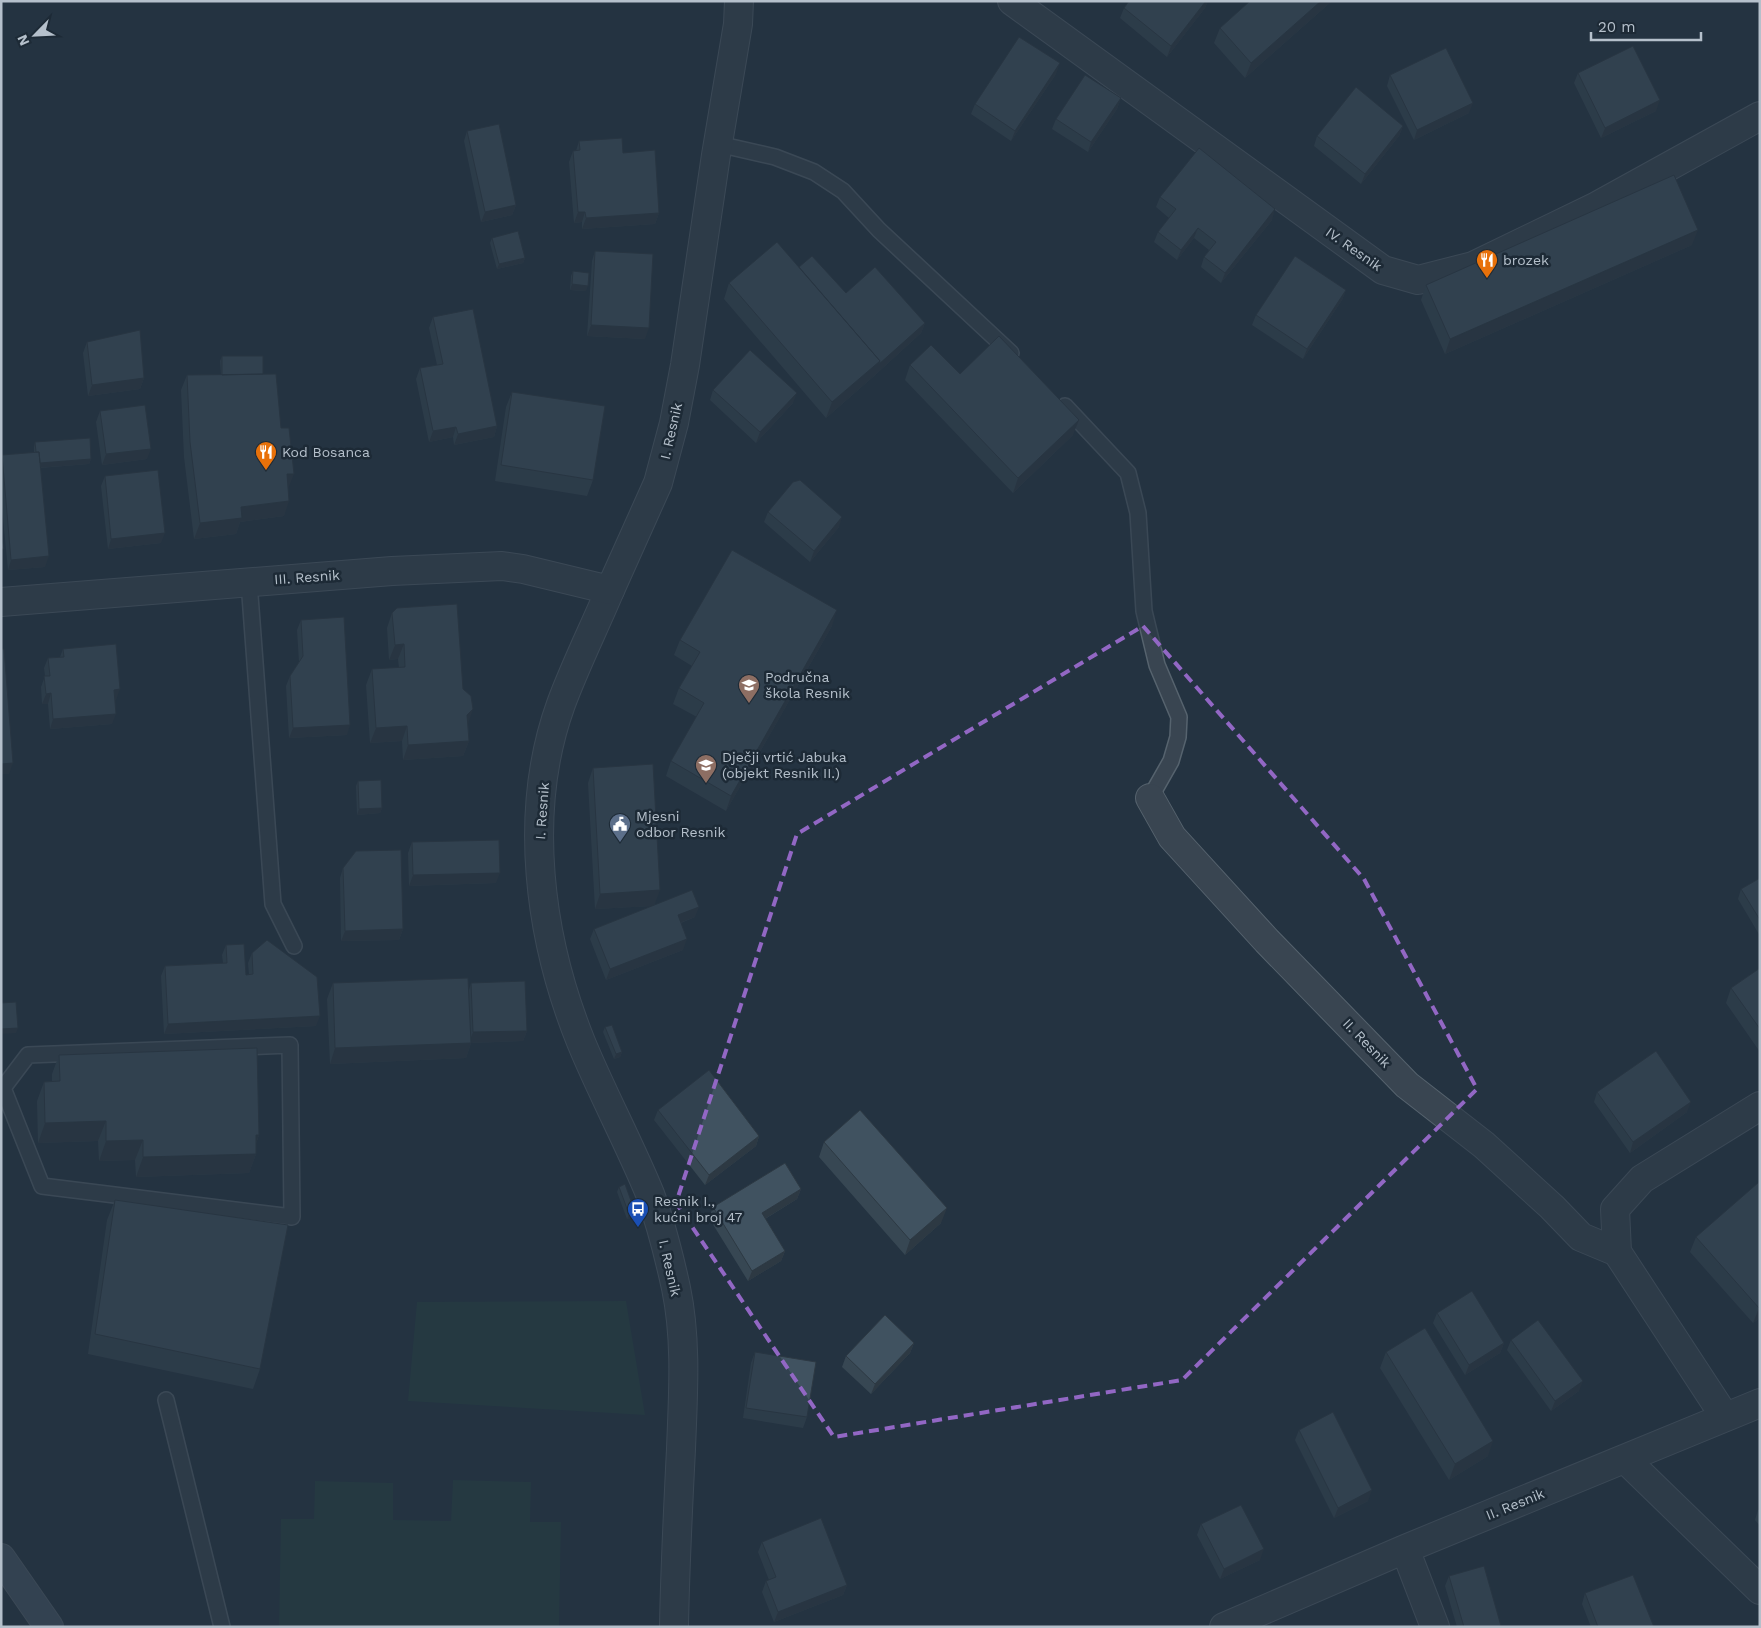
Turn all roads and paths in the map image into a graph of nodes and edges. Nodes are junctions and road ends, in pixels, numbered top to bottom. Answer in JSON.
{"nodes":[{"id":1,"x":739,"y":1,"type":"edge"},
{"id":2,"x":1012,"y":1,"type":"edge"},
{"id":3,"x":1760,"y":116,"type":"edge"},
{"id":4,"x":718,"y":144,"type":"junction"},
{"id":5,"x":1024,"y":365,"type":"edge"},
{"id":6,"x":1057,"y":398,"type":"edge"},
{"id":7,"x":249,"y":582,"type":"junction"},
{"id":8,"x":610,"y":590,"type":"junction"},
{"id":9,"x":1,"y":602,"type":"edge"},
{"id":10,"x":1150,"y":798,"type":"joint"},
{"id":11,"x":294,"y":946,"type":"dead end"},
{"id":12,"x":2,"y":1088,"type":"edge"},
{"id":13,"x":1760,"y":1106,"type":"edge"},
{"id":14,"x":1617,"y":1252,"type":"junction"},
{"id":15,"x":166,"y":1400,"type":"dead end"},
{"id":16,"x":1760,"y":1403,"type":"edge"},
{"id":17,"x":1725,"y":1417,"type":"junction"},
{"id":18,"x":1625,"y":1459,"type":"junction"},
{"id":19,"x":1404,"y":1549,"type":"junction"},
{"id":20,"x":1,"y":1558,"type":"edge"},
{"id":21,"x":1760,"y":1590,"type":"edge"},
{"id":22,"x":49,"y":1627,"type":"edge"},
{"id":23,"x":222,"y":1627,"type":"edge"},
{"id":24,"x":674,"y":1627,"type":"edge"},
{"id":25,"x":1224,"y":1627,"type":"edge"},
{"id":26,"x":1434,"y":1627,"type":"edge"}],
"edges":[{"from":1,"to":4,"type":"street","name":"I. Resnik"},
{"from":2,"to":3,"type":"street","name":"IV. Resnik"},
{"from":4,"to":5,"type":"lane"},
{"from":4,"to":8,"type":"street","name":"I. Resnik"},
{"from":6,"to":10,"type":"lane"},
{"from":7,"to":8,"type":"street","name":"III. Resnik"},
{"from":7,"to":9,"type":"street","name":"III. Resnik"},
{"from":7,"to":11,"type":"lane"},
{"from":8,"to":24,"type":"street","name":"I. Resnik"},
{"from":10,"to":14,"type":"street","name":"II. Resnik"},
{"from":12,"to":12,"type":"lane"},
{"from":13,"to":14,"type":"street"},
{"from":14,"to":17,"type":"street"},
{"from":15,"to":23,"type":"lane"},
{"from":16,"to":17,"type":"street","name":"II. Resnik"},
{"from":17,"to":18,"type":"street","name":"II. Resnik"},
{"from":18,"to":19,"type":"street","name":"II. Resnik"},
{"from":18,"to":21,"type":"street"},
{"from":19,"to":25,"type":"street","name":"II. Resnik"},
{"from":19,"to":26,"type":"street"},
{"from":20,"to":22,"type":"main road"}]}
